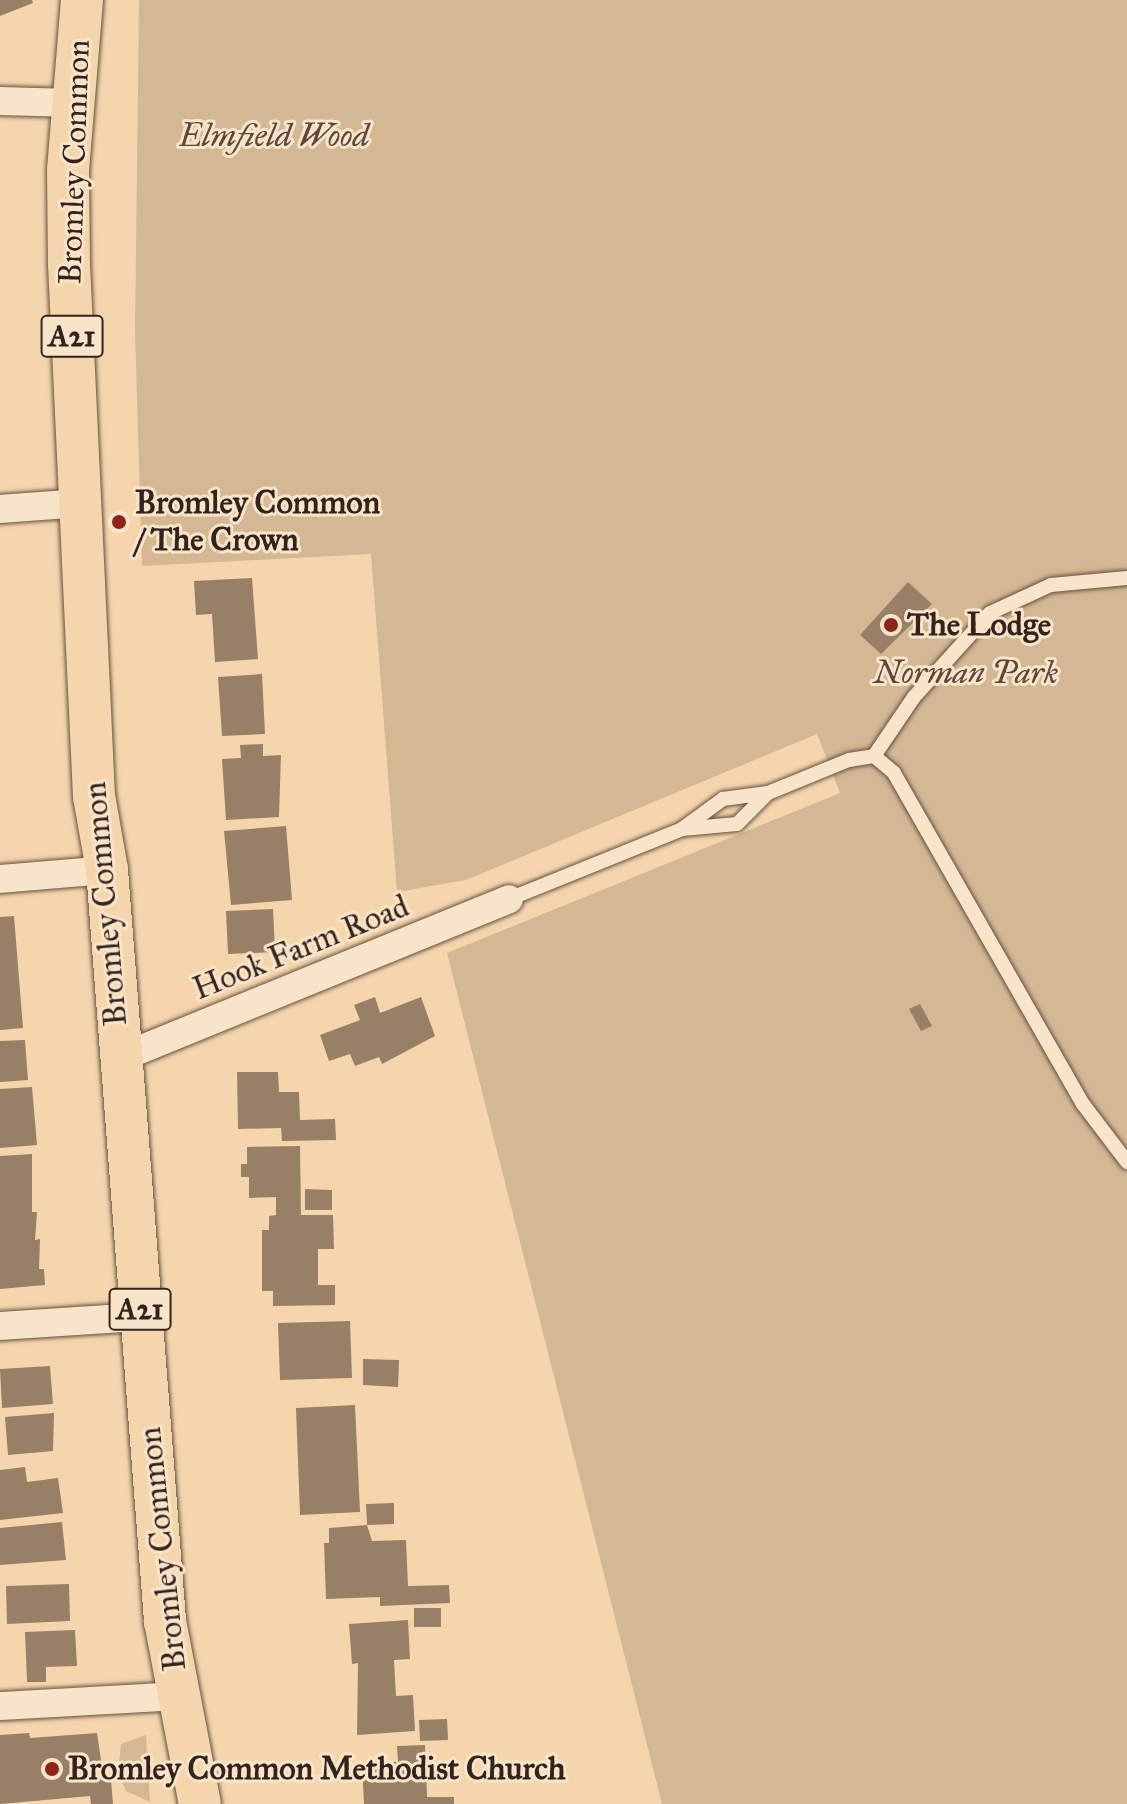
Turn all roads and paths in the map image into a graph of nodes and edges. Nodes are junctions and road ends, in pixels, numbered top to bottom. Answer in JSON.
{"nodes":[{"id":1,"x":82,"y":0,"type":"edge"},
{"id":2,"x":0,"y":101,"type":"edge"},
{"id":3,"x":72,"y":103,"type":"junction"},
{"id":4,"x":81,"y":503,"type":"junction"},
{"id":5,"x":0,"y":509,"type":"edge"},
{"id":6,"x":1127,"y":578,"type":"edge"},
{"id":7,"x":874,"y":756,"type":"junction"},
{"id":8,"x":768,"y":793,"type":"junction"},
{"id":9,"x":682,"y":829,"type":"junction"},
{"id":10,"x":107,"y":870,"type":"junction"},
{"id":11,"x":0,"y":879,"type":"edge"},
{"id":12,"x":509,"y":899,"type":"joint"},
{"id":13,"x":120,"y":1058,"type":"junction"},
{"id":14,"x":1127,"y":1162,"type":"edge"},
{"id":15,"x":140,"y":1317,"type":"junction"},
{"id":16,"x":0,"y":1326,"type":"edge"},
{"id":17,"x":179,"y":1696,"type":"junction"},
{"id":18,"x":0,"y":1706,"type":"edge"},
{"id":19,"x":200,"y":1804,"type":"edge"}],
"edges":[{"from":1,"to":3,"type":"main road","name":"Bromley Common","number":"A21"},
{"from":2,"to":3,"type":"street"},
{"from":3,"to":4,"type":"main road","name":"Bromley Common","number":"A21"},
{"from":4,"to":5,"type":"street"},
{"from":4,"to":10,"type":"main road","name":"Bromley Common","number":"A21"},
{"from":6,"to":7,"type":"lane"},
{"from":7,"to":8,"type":"lane"},
{"from":7,"to":14,"type":"lane"},
{"from":8,"to":9,"type":"lane"},
{"from":8,"to":9,"type":"lane"},
{"from":9,"to":12,"type":"lane"},
{"from":10,"to":11,"type":"street"},
{"from":10,"to":13,"type":"main road","name":"Bromley Common","number":"A21"},
{"from":12,"to":13,"type":"street","name":"Hook Farm Road"},
{"from":13,"to":15,"type":"main road","name":"Bromley Common","number":"A21"},
{"from":15,"to":16,"type":"street"},
{"from":15,"to":17,"type":"main road","name":"Bromley Common","number":"A21"},
{"from":17,"to":18,"type":"street"},
{"from":17,"to":19,"type":"main road","name":"Bromley Common","number":"A21"}]}
